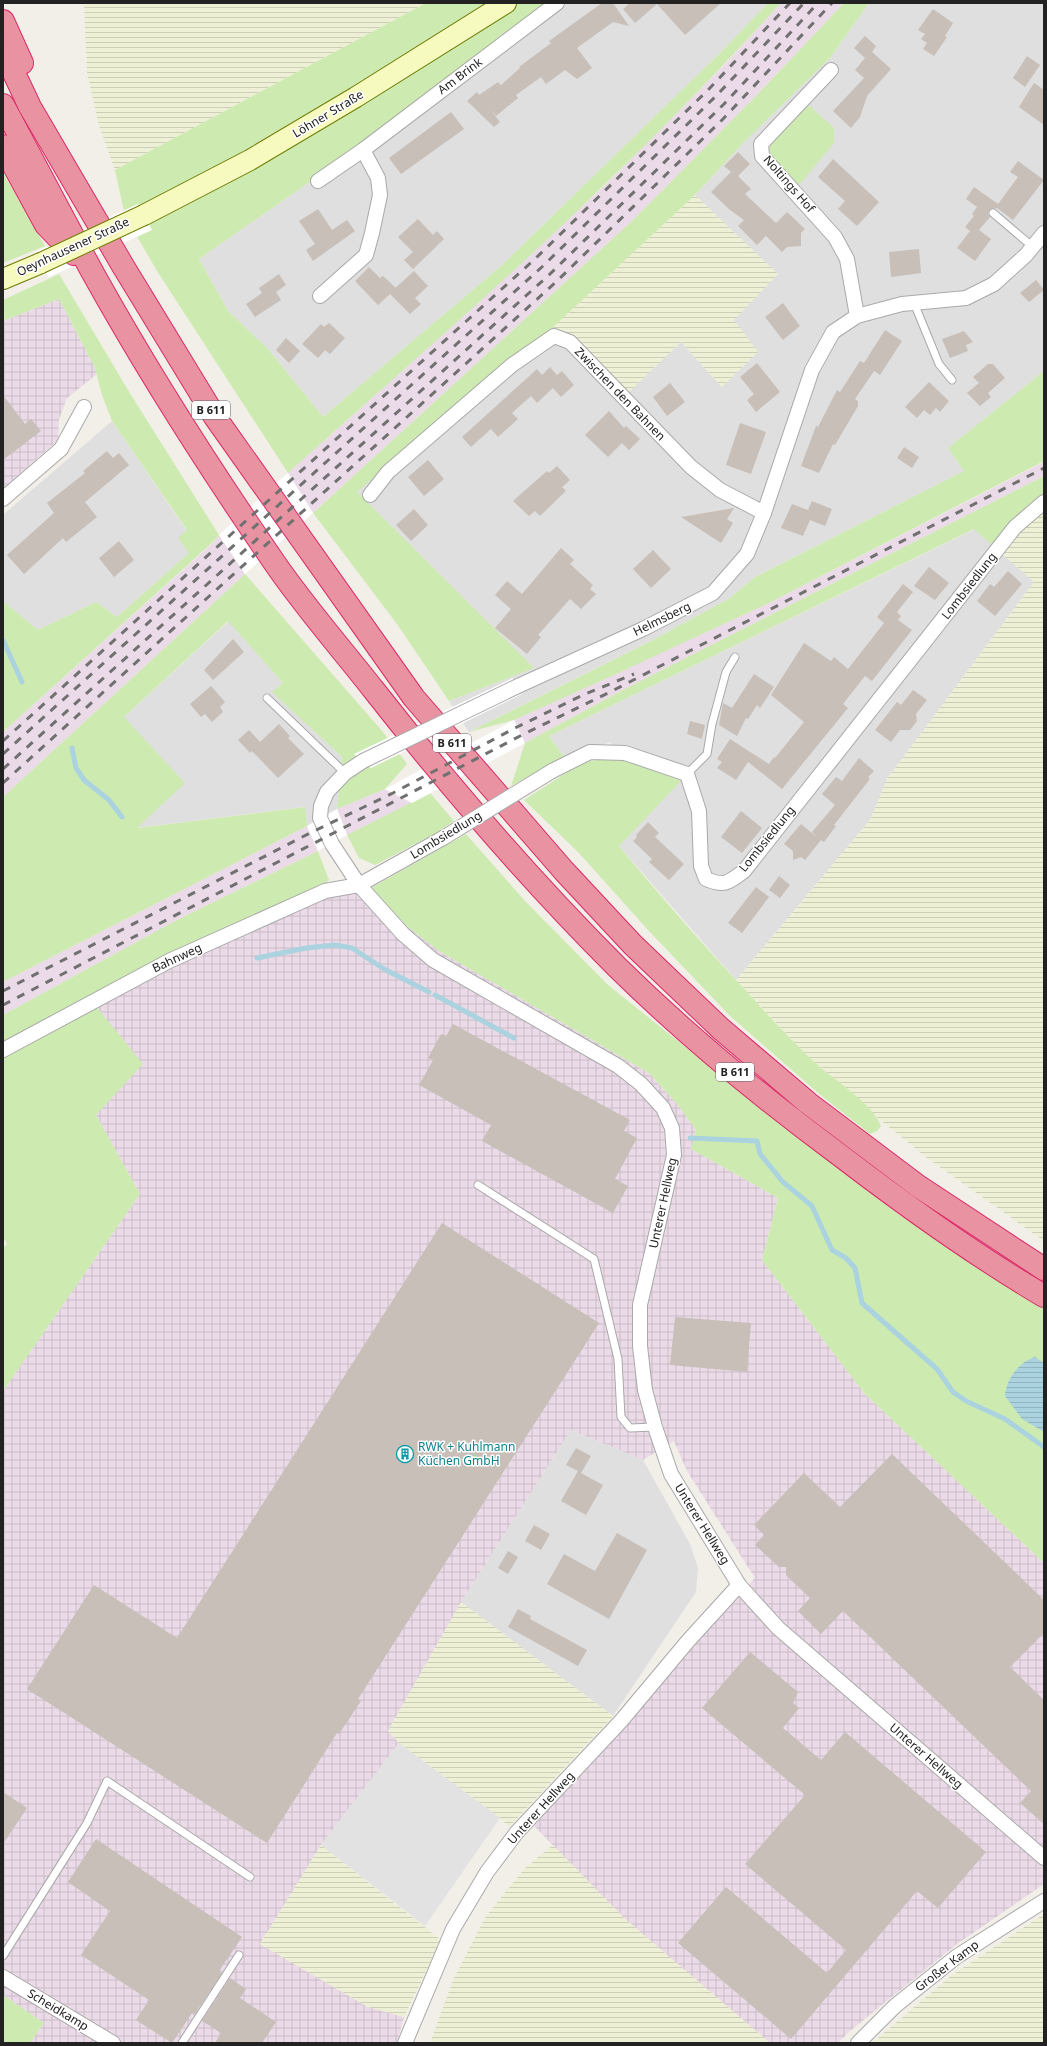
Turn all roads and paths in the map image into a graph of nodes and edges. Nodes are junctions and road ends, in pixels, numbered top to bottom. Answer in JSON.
{"nodes":[{"id":1,"x":506,"y":3,"type":"edge"},
{"id":2,"x":557,"y":3,"type":"edge"},
{"id":3,"x":3,"y":21,"type":"edge"},
{"id":4,"x":3,"y":50,"type":"edge"},
{"id":5,"x":831,"y":70,"type":"dead end"},
{"id":6,"x":3,"y":105,"type":"edge"},
{"id":7,"x":30,"y":107,"type":"junction"},
{"id":8,"x":3,"y":146,"type":"edge"},
{"id":9,"x":363,"y":150,"type":"junction"},
{"id":10,"x":318,"y":181,"type":"dead end"},
{"id":11,"x":993,"y":213,"type":"dead end"},
{"id":12,"x":144,"y":215,"type":"joint"},
{"id":13,"x":1044,"y":233,"type":"edge"},
{"id":14,"x":1033,"y":247,"type":"junction"},
{"id":15,"x":95,"y":276,"type":"junction"},
{"id":16,"x":3,"y":280,"type":"edge"},
{"id":17,"x":320,"y":296,"type":"dead end"},
{"id":18,"x":914,"y":303,"type":"junction"},
{"id":19,"x":857,"y":316,"type":"junction"},
{"id":20,"x":952,"y":380,"type":"dead end"},
{"id":21,"x":84,"y":407,"type":"dead end"},
{"id":22,"x":370,"y":495,"type":"dead end"},
{"id":23,"x":3,"y":499,"type":"edge"},
{"id":24,"x":1044,"y":502,"type":"edge"},
{"id":25,"x":764,"y":512,"type":"junction"},
{"id":26,"x":735,"y":657,"type":"dead end"},
{"id":27,"x":267,"y":698,"type":"dead end"},
{"id":28,"x":345,"y":773,"type":"junction"},
{"id":29,"x":687,"y":774,"type":"junction"},
{"id":30,"x":332,"y":844,"type":"joint"},
{"id":31,"x":359,"y":885,"type":"junction"},
{"id":32,"x":3,"y":1050,"type":"edge"},
{"id":33,"x":478,"y":1184,"type":"dead end"},
{"id":34,"x":1044,"y":1269,"type":"edge"},
{"id":35,"x":1044,"y":1296,"type":"edge"},
{"id":36,"x":655,"y":1427,"type":"junction"},
{"id":37,"x":739,"y":1585,"type":"junction"},
{"id":38,"x":1044,"y":1858,"type":"edge"},
{"id":39,"x":250,"y":1877,"type":"dead end"},
{"id":40,"x":1044,"y":1901,"type":"edge"},
{"id":41,"x":239,"y":1955,"type":"dead end"},
{"id":42,"x":3,"y":1956,"type":"edge"},
{"id":43,"x":3,"y":1977,"type":"edge"},
{"id":44,"x":113,"y":2043,"type":"edge"},
{"id":45,"x":182,"y":2043,"type":"edge"},
{"id":46,"x":405,"y":2043,"type":"edge"},
{"id":47,"x":858,"y":2043,"type":"edge"}],
"edges":[{"from":1,"to":12,"type":"main road","name":"Löhner Straße"},
{"from":2,"to":9,"type":"street","name":"Am Brink"},
{"from":3,"to":7,"type":"highway"},
{"from":4,"to":7,"type":"highway"},
{"from":5,"to":19,"type":"street","name":"Noltings Hof"},
{"from":6,"to":15,"type":"highway","number":"B 611"},
{"from":7,"to":34,"type":"highway","number":"B 611"},
{"from":8,"to":15,"type":"highway","number":"B 611"},
{"from":9,"to":10,"type":"street","name":"Am Brink"},
{"from":9,"to":17,"type":"street"},
{"from":11,"to":14,"type":"lane"},
{"from":12,"to":16,"type":"main road","name":"Oeynhausener Straße","bridge":true},
{"from":13,"to":14,"type":"street","name":"Helmsberg"},
{"from":14,"to":18,"type":"street","name":"Helmsberg"},
{"from":15,"to":35,"type":"highway","number":"B 611"},
{"from":18,"to":19,"type":"street","name":"Helmsberg"},
{"from":18,"to":20,"type":"lane"},
{"from":19,"to":25,"type":"street","name":"Helmsberg"},
{"from":21,"to":23,"type":"street"},
{"from":22,"to":25,"type":"street","name":"Zwischen den Bahnen"},
{"from":24,"to":29,"type":"street","name":"Lombsiedlung"},
{"from":25,"to":28,"type":"street","name":"Helmsberg","bridge":true},
{"from":26,"to":29,"type":"lane"},
{"from":27,"to":28,"type":"lane"},
{"from":28,"to":30,"type":"street","name":"Helmsberg"},
{"from":29,"to":31,"type":"street","name":"Lombsiedlung","bridge":true},
{"from":30,"to":31,"type":"street","name":"Unterer Hellweg"},
{"from":31,"to":32,"type":"street","name":"Bahnweg"},
{"from":31,"to":36,"type":"street","name":"Unterer Hellweg"},
{"from":33,"to":36,"type":"lane"},
{"from":36,"to":37,"type":"street","name":"Unterer Hellweg"},
{"from":37,"to":38,"type":"street","name":"Unterer Hellweg"},
{"from":37,"to":46,"type":"street","name":"Unterer Hellweg"},
{"from":39,"to":42,"type":"lane"},
{"from":40,"to":47,"type":"street","name":"Großer Kamp"},
{"from":41,"to":45,"type":"lane"},
{"from":43,"to":44,"type":"street","name":"Scheidkamp"}]}
